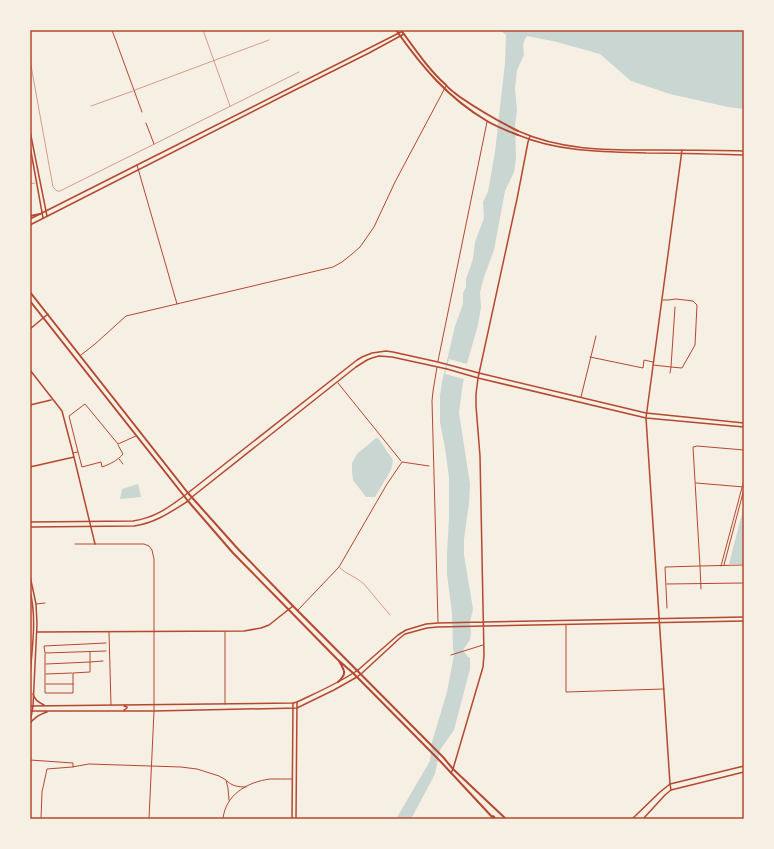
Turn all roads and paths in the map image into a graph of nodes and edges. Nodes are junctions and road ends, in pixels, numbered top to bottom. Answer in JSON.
{"nodes":[{"id":1,"x":112,"y":30,"type":"edge"},
{"id":2,"x":203,"y":30,"type":"edge"},
{"id":3,"x":396,"y":30,"type":"edge"},
{"id":4,"x":402,"y":32,"type":"edge"},
{"id":5,"x":399,"y":35,"type":"junction"},
{"id":6,"x":269,"y":40,"type":"dead end"},
{"id":7,"x":30,"y":60,"type":"edge"},
{"id":8,"x":214,"y":61,"type":"junction"},
{"id":9,"x":299,"y":72,"type":"dead end"},
{"id":10,"x":446,"y":86,"type":"junction"},
{"id":11,"x":444,"y":89,"type":"junction"},
{"id":12,"x":134,"y":90,"type":"junction"},
{"id":13,"x":91,"y":106,"type":"dead end"},
{"id":14,"x":230,"y":106,"type":"junction"},
{"id":15,"x":142,"y":112,"type":"dead end"},
{"id":16,"x":488,"y":121,"type":"junction"},
{"id":17,"x":146,"y":123,"type":"dead end"},
{"id":18,"x":30,"y":131,"type":"edge"},
{"id":19,"x":518,"y":131,"type":"joint"},
{"id":20,"x":518,"y":135,"type":"joint"},
{"id":21,"x":530,"y":136,"type":"junction"},
{"id":22,"x":529,"y":140,"type":"junction"},
{"id":23,"x":154,"y":144,"type":"junction"},
{"id":24,"x":30,"y":146,"type":"edge"},
{"id":25,"x":682,"y":150,"type":"junction"},
{"id":26,"x":744,"y":151,"type":"edge"},
{"id":27,"x":682,"y":153,"type":"junction"},
{"id":28,"x":744,"y":155,"type":"edge"},
{"id":29,"x":137,"y":165,"type":"junction"},
{"id":30,"x":138,"y":170,"type":"junction"},
{"id":31,"x":37,"y":183,"type":"junction"},
{"id":32,"x":30,"y":184,"type":"edge"},
{"id":33,"x":46,"y":212,"type":"junction"},
{"id":34,"x":41,"y":214,"type":"junction"},
{"id":35,"x":47,"y":216,"type":"junction"},
{"id":36,"x":30,"y":218,"type":"edge"},
{"id":37,"x":43,"y":218,"type":"junction"},
{"id":38,"x":30,"y":225,"type":"edge"},
{"id":39,"x":30,"y":292,"type":"edge"},
{"id":40,"x":662,"y":300,"type":"junction"},
{"id":41,"x":30,"y":301,"type":"edge"},
{"id":42,"x":177,"y":304,"type":"junction"},
{"id":43,"x":675,"y":307,"type":"dead end"},
{"id":44,"x":48,"y":314,"type":"junction"},
{"id":45,"x":43,"y":318,"type":"junction"},
{"id":46,"x":30,"y":329,"type":"edge"},
{"id":47,"x":596,"y":336,"type":"dead end"},
{"id":48,"x":80,"y":356,"type":"junction"},
{"id":49,"x":590,"y":357,"type":"junction"},
{"id":50,"x":438,"y":362,"type":"junction"},
{"id":51,"x":653,"y":362,"type":"junction"},
{"id":52,"x":653,"y":365,"type":"junction"},
{"id":53,"x":437,"y":367,"type":"junction"},
{"id":54,"x":671,"y":367,"type":"junction"},
{"id":55,"x":30,"y":370,"type":"edge"},
{"id":56,"x":479,"y":373,"type":"junction"},
{"id":57,"x":670,"y":373,"type":"dead end"},
{"id":58,"x":31,"y":374,"type":"edge"},
{"id":59,"x":478,"y":378,"type":"junction"},
{"id":60,"x":337,"y":382,"type":"junction"},
{"id":61,"x":534,"y":386,"type":"junction"},
{"id":62,"x":533,"y":391,"type":"junction"},
{"id":63,"x":580,"y":397,"type":"junction"},
{"id":64,"x":52,"y":400,"type":"junction"},
{"id":65,"x":30,"y":405,"type":"edge"},
{"id":66,"x":646,"y":412,"type":"junction"},
{"id":67,"x":646,"y":418,"type":"junction"},
{"id":68,"x":744,"y":422,"type":"edge"},
{"id":69,"x":744,"y":428,"type":"edge"},
{"id":70,"x":137,"y":436,"type":"junction"},
{"id":71,"x":118,"y":444,"type":"junction"},
{"id":72,"x":744,"y":450,"type":"edge"},
{"id":73,"x":78,"y":452,"type":"junction"},
{"id":74,"x":73,"y":453,"type":"junction"},
{"id":75,"x":74,"y":457,"type":"junction"},
{"id":76,"x":119,"y":459,"type":"junction"},
{"id":77,"x":402,"y":462,"type":"junction"},
{"id":78,"x":123,"y":464,"type":"dead end"},
{"id":79,"x":430,"y":466,"type":"dead end"},
{"id":80,"x":30,"y":468,"type":"edge"},
{"id":81,"x":744,"y":480,"type":"edge"},
{"id":82,"x":695,"y":483,"type":"junction"},
{"id":83,"x":743,"y":488,"type":"edge"},
{"id":84,"x":188,"y":493,"type":"junction"},
{"id":85,"x":184,"y":496,"type":"junction"},
{"id":86,"x":192,"y":497,"type":"junction"},
{"id":87,"x":188,"y":501,"type":"junction"},
{"id":88,"x":90,"y":521,"type":"junction"},
{"id":89,"x":30,"y":522,"type":"edge"},
{"id":90,"x":91,"y":526,"type":"junction"},
{"id":91,"x":30,"y":527,"type":"edge"},
{"id":92,"x":75,"y":544,"type":"dead end"},
{"id":93,"x":95,"y":544,"type":"junction"},
{"id":94,"x":700,"y":566,"type":"junction"},
{"id":95,"x":721,"y":566,"type":"junction"},
{"id":96,"x":724,"y":566,"type":"junction"},
{"id":97,"x":744,"y":566,"type":"edge"},
{"id":98,"x":340,"y":567,"type":"junction"},
{"id":99,"x":30,"y":576,"type":"edge"},
{"id":100,"x":744,"y":583,"type":"edge"},
{"id":101,"x":666,"y":584,"type":"junction"},
{"id":102,"x":701,"y":589,"type":"dead end"},
{"id":103,"x":30,"y":591,"type":"edge"},
{"id":104,"x":45,"y":603,"type":"dead end"},
{"id":105,"x":36,"y":604,"type":"junction"},
{"id":106,"x":293,"y":606,"type":"junction"},
{"id":107,"x":667,"y":608,"type":"dead end"},
{"id":108,"x":289,"y":609,"type":"junction"},
{"id":109,"x":297,"y":611,"type":"junction"},
{"id":110,"x":390,"y":615,"type":"dead end"},
{"id":111,"x":744,"y":617,"type":"edge"},
{"id":112,"x":659,"y":619,"type":"junction"},
{"id":113,"x":744,"y":621,"type":"edge"},
{"id":114,"x":484,"y":622,"type":"junction"},
{"id":115,"x":438,"y":623,"type":"junction"},
{"id":116,"x":566,"y":624,"type":"junction"},
{"id":117,"x":660,"y":624,"type":"junction"},
{"id":118,"x":484,"y":626,"type":"junction"},
{"id":119,"x":109,"y":631,"type":"junction"},
{"id":120,"x":154,"y":631,"type":"junction"},
{"id":121,"x":33,"y":632,"type":"junction"},
{"id":122,"x":37,"y":632,"type":"junction"},
{"id":123,"x":225,"y":632,"type":"junction"},
{"id":124,"x":106,"y":643,"type":"dead end"},
{"id":125,"x":484,"y":644,"type":"junction"},
{"id":126,"x":106,"y":651,"type":"dead end"},
{"id":127,"x":90,"y":652,"type":"junction"},
{"id":128,"x":45,"y":653,"type":"junction"},
{"id":129,"x":451,"y":655,"type":"dead end"},
{"id":130,"x":337,"y":659,"type":"junction"},
{"id":131,"x":103,"y":661,"type":"dead end"},
{"id":132,"x":90,"y":662,"type":"junction"},
{"id":133,"x":45,"y":664,"type":"junction"},
{"id":134,"x":358,"y":670,"type":"junction"},
{"id":135,"x":73,"y":673,"type":"junction"},
{"id":136,"x":353,"y":673,"type":"junction"},
{"id":137,"x":45,"y":674,"type":"junction"},
{"id":138,"x":361,"y":674,"type":"junction"},
{"id":139,"x":30,"y":676,"type":"edge"},
{"id":140,"x":357,"y":677,"type":"junction"},
{"id":141,"x":338,"y":682,"type":"junction"},
{"id":142,"x":45,"y":684,"type":"junction"},
{"id":143,"x":73,"y":684,"type":"junction"},
{"id":144,"x":664,"y":689,"type":"junction"},
{"id":145,"x":33,"y":694,"type":"junction"},
{"id":146,"x":297,"y":702,"type":"junction"},
{"id":147,"x":293,"y":703,"type":"junction"},
{"id":148,"x":225,"y":704,"type":"junction"},
{"id":149,"x":277,"y":704,"type":"junction"},
{"id":150,"x":120,"y":705,"type":"junction"},
{"id":151,"x":154,"y":705,"type":"junction"},
{"id":152,"x":189,"y":705,"type":"junction"},
{"id":153,"x":31,"y":706,"type":"edge"},
{"id":154,"x":48,"y":706,"type":"junction"},
{"id":155,"x":111,"y":706,"type":"junction"},
{"id":156,"x":297,"y":708,"type":"junction"},
{"id":157,"x":278,"y":709,"type":"junction"},
{"id":158,"x":293,"y":709,"type":"junction"},
{"id":159,"x":189,"y":710,"type":"junction"},
{"id":160,"x":31,"y":711,"type":"edge"},
{"id":161,"x":49,"y":711,"type":"junction"},
{"id":162,"x":118,"y":711,"type":"junction"},
{"id":163,"x":154,"y":711,"type":"junction"},
{"id":164,"x":30,"y":724,"type":"edge"},
{"id":165,"x":293,"y":737,"type":"junction"},
{"id":166,"x":297,"y":737,"type":"junction"},
{"id":167,"x":30,"y":760,"type":"edge"},
{"id":168,"x":152,"y":766,"type":"junction"},
{"id":169,"x":744,"y":766,"type":"edge"},
{"id":170,"x":73,"y":767,"type":"junction"},
{"id":171,"x":454,"y":769,"type":"junction"},
{"id":172,"x":744,"y":772,"type":"edge"},
{"id":173,"x":451,"y":773,"type":"junction"},
{"id":174,"x":292,"y":778,"type":"junction"},
{"id":175,"x":226,"y":780,"type":"junction"},
{"id":176,"x":670,"y":784,"type":"junction"},
{"id":177,"x":246,"y":787,"type":"junction"},
{"id":178,"x":671,"y":790,"type":"junction"},
{"id":179,"x":229,"y":800,"type":"junction"},
{"id":180,"x":41,"y":819,"type":"edge"},
{"id":181,"x":149,"y":819,"type":"edge"},
{"id":182,"x":223,"y":819,"type":"edge"},
{"id":183,"x":292,"y":819,"type":"edge"},
{"id":184,"x":296,"y":819,"type":"edge"},
{"id":185,"x":495,"y":819,"type":"edge"},
{"id":186,"x":505,"y":819,"type":"edge"},
{"id":187,"x":632,"y":819,"type":"edge"},
{"id":188,"x":643,"y":819,"type":"edge"}],
"edges":[{"from":1,"to":12,"type":"street"},
{"from":2,"to":8,"type":"lane"},
{"from":3,"to":5,"type":"main road"},
{"from":4,"to":5,"type":"main road"},
{"from":4,"to":10,"type":"main road"},
{"from":5,"to":11,"type":"main road"},
{"from":5,"to":29,"type":"main road"},
{"from":5,"to":30,"type":"main road"},
{"from":6,"to":8,"type":"lane"},
{"from":7,"to":23,"type":"lane"},
{"from":8,"to":12,"type":"lane"},
{"from":8,"to":14,"type":"lane"},
{"from":9,"to":14,"type":"lane"},
{"from":10,"to":11,"type":"street"},
{"from":10,"to":19,"type":"main road"},
{"from":11,"to":16,"type":"main road"},
{"from":11,"to":42,"type":"street"},
{"from":12,"to":13,"type":"lane"},
{"from":12,"to":15,"type":"street"},
{"from":14,"to":23,"type":"lane"},
{"from":16,"to":20,"type":"main road"},
{"from":16,"to":50,"type":"street"},
{"from":17,"to":23,"type":"street"},
{"from":18,"to":33,"type":"main road"},
{"from":19,"to":21,"type":"main road"},
{"from":20,"to":22,"type":"main road"},
{"from":21,"to":22,"type":"main road"},
{"from":21,"to":25,"type":"main road"},
{"from":22,"to":27,"type":"main road"},
{"from":22,"to":56,"type":"main road"},
{"from":24,"to":31,"type":"main road"},
{"from":25,"to":26,"type":"main road"},
{"from":25,"to":27,"type":"main road"},
{"from":27,"to":28,"type":"main road"},
{"from":27,"to":40,"type":"main road"},
{"from":29,"to":30,"type":"street"},
{"from":29,"to":33,"type":"main road"},
{"from":30,"to":35,"type":"main road"},
{"from":30,"to":42,"type":"street"},
{"from":31,"to":32,"type":"lane"},
{"from":31,"to":34,"type":"main road"},
{"from":33,"to":34,"type":"main road"},
{"from":33,"to":35,"type":"main road"},
{"from":34,"to":36,"type":"main road"},
{"from":34,"to":37,"type":"main road"},
{"from":35,"to":37,"type":"main road"},
{"from":37,"to":38,"type":"main road"},
{"from":39,"to":44,"type":"main road"},
{"from":40,"to":51,"type":"main road"},
{"from":40,"to":54,"type":"street"},
{"from":41,"to":45,"type":"main road"},
{"from":42,"to":48,"type":"street"},
{"from":43,"to":54,"type":"street"},
{"from":44,"to":45,"type":"main road"},
{"from":44,"to":48,"type":"main road"},
{"from":45,"to":46,"type":"main road"},
{"from":45,"to":70,"type":"main road"},
{"from":47,"to":49,"type":"street"},
{"from":48,"to":84,"type":"main road"},
{"from":49,"to":51,"type":"street"},
{"from":49,"to":63,"type":"street"},
{"from":50,"to":56,"type":"main road"},
{"from":50,"to":84,"type":"main road"},
{"from":51,"to":52,"type":"main road"},
{"from":52,"to":54,"type":"street"},
{"from":52,"to":66,"type":"main road"},
{"from":53,"to":59,"type":"main road"},
{"from":53,"to":60,"type":"main road"},
{"from":53,"to":115,"type":"street"},
{"from":54,"to":57,"type":"street"},
{"from":55,"to":58,"type":"main road"},
{"from":56,"to":59,"type":"main road"},
{"from":56,"to":61,"type":"main road"},
{"from":58,"to":64,"type":"main road"},
{"from":59,"to":62,"type":"main road"},
{"from":59,"to":114,"type":"main road"},
{"from":60,"to":77,"type":"street"},
{"from":60,"to":86,"type":"main road"},
{"from":61,"to":62,"type":"main road"},
{"from":61,"to":63,"type":"main road"},
{"from":62,"to":67,"type":"main road"},
{"from":63,"to":66,"type":"main road"},
{"from":64,"to":65,"type":"main road"},
{"from":64,"to":74,"type":"main road"},
{"from":66,"to":67,"type":"main road"},
{"from":66,"to":68,"type":"main road"},
{"from":67,"to":69,"type":"main road"},
{"from":67,"to":112,"type":"main road"},
{"from":70,"to":71,"type":"street"},
{"from":70,"to":85,"type":"main road"},
{"from":71,"to":73,"type":"street"},
{"from":71,"to":76,"type":"street"},
{"from":72,"to":82,"type":"street"},
{"from":73,"to":74,"type":"street"},
{"from":73,"to":76,"type":"street"},
{"from":74,"to":75,"type":"main road"},
{"from":75,"to":80,"type":"main road"},
{"from":75,"to":88,"type":"main road"},
{"from":76,"to":78,"type":"street"},
{"from":77,"to":79,"type":"street"},
{"from":77,"to":98,"type":"street"},
{"from":81,"to":83,"type":"street"},
{"from":82,"to":83,"type":"street"},
{"from":82,"to":94,"type":"street"},
{"from":83,"to":95,"type":"street"},
{"from":83,"to":96,"type":"street"},
{"from":84,"to":85,"type":"main road"},
{"from":84,"to":86,"type":"main road"},
{"from":85,"to":87,"type":"main road"},
{"from":85,"to":88,"type":"main road"},
{"from":86,"to":87,"type":"main road"},
{"from":86,"to":106,"type":"main road"},
{"from":87,"to":90,"type":"main road"},
{"from":87,"to":108,"type":"main road"},
{"from":88,"to":89,"type":"main road"},
{"from":88,"to":90,"type":"main road"},
{"from":90,"to":91,"type":"main road"},
{"from":90,"to":93,"type":"main road"},
{"from":92,"to":93,"type":"street"},
{"from":93,"to":120,"type":"street"},
{"from":94,"to":95,"type":"street"},
{"from":94,"to":101,"type":"street"},
{"from":94,"to":102,"type":"street"},
{"from":95,"to":96,"type":"street"},
{"from":96,"to":97,"type":"street"},
{"from":98,"to":109,"type":"street"},
{"from":98,"to":110,"type":"lane"},
{"from":99,"to":105,"type":"main road"},
{"from":100,"to":101,"type":"street"},
{"from":101,"to":107,"type":"street"},
{"from":103,"to":121,"type":"main road"},
{"from":104,"to":105,"type":"street"},
{"from":105,"to":122,"type":"main road"},
{"from":106,"to":108,"type":"main road"},
{"from":106,"to":109,"type":"main road"},
{"from":108,"to":123,"type":"main road"},
{"from":108,"to":130,"type":"main road"},
{"from":109,"to":134,"type":"main road"},
{"from":111,"to":112,"type":"main road"},
{"from":112,"to":114,"type":"main road"},
{"from":112,"to":117,"type":"main road"},
{"from":113,"to":117,"type":"main road"},
{"from":114,"to":115,"type":"main road"},
{"from":114,"to":118,"type":"main road"},
{"from":115,"to":134,"type":"main road"},
{"from":116,"to":117,"type":"main road"},
{"from":116,"to":118,"type":"main road"},
{"from":116,"to":144,"type":"street"},
{"from":117,"to":144,"type":"main road"},
{"from":118,"to":125,"type":"main road"},
{"from":118,"to":138,"type":"main road"},
{"from":119,"to":120,"type":"main road"},
{"from":119,"to":122,"type":"main road"},
{"from":119,"to":155,"type":"street"},
{"from":120,"to":123,"type":"main road"},
{"from":120,"to":151,"type":"street"},
{"from":121,"to":122,"type":"street"},
{"from":121,"to":139,"type":"main road"},
{"from":122,"to":145,"type":"main road"},
{"from":123,"to":148,"type":"street"},
{"from":124,"to":128,"type":"street"},
{"from":125,"to":129,"type":"street"},
{"from":125,"to":171,"type":"main road"},
{"from":126,"to":127,"type":"street"},
{"from":127,"to":128,"type":"street"},
{"from":127,"to":132,"type":"street"},
{"from":128,"to":133,"type":"street"},
{"from":130,"to":136,"type":"main road"},
{"from":130,"to":141,"type":"main road"},
{"from":131,"to":132,"type":"street"},
{"from":132,"to":133,"type":"street"},
{"from":132,"to":135,"type":"street"},
{"from":133,"to":137,"type":"street"},
{"from":134,"to":136,"type":"main road"},
{"from":134,"to":138,"type":"main road"},
{"from":135,"to":137,"type":"street"},
{"from":135,"to":143,"type":"street"},
{"from":136,"to":140,"type":"main road"},
{"from":136,"to":141,"type":"main road"},
{"from":137,"to":142,"type":"street"},
{"from":138,"to":140,"type":"main road"},
{"from":138,"to":171,"type":"main road"},
{"from":140,"to":156,"type":"main road"},
{"from":140,"to":173,"type":"main road"},
{"from":141,"to":146,"type":"main road"},
{"from":142,"to":143,"type":"street"},
{"from":142,"to":143,"type":"street"},
{"from":144,"to":176,"type":"main road"},
{"from":145,"to":153,"type":"main road"},
{"from":145,"to":154,"type":"main road"},
{"from":146,"to":147,"type":"main road"},
{"from":146,"to":156,"type":"main road"},
{"from":147,"to":149,"type":"main road"},
{"from":147,"to":158,"type":"main road"},
{"from":148,"to":149,"type":"main road"},
{"from":148,"to":152,"type":"main road"},
{"from":149,"to":157,"type":"main road"},
{"from":150,"to":151,"type":"main road"},
{"from":150,"to":155,"type":"main road"},
{"from":150,"to":162,"type":"main road"},
{"from":151,"to":152,"type":"main road"},
{"from":151,"to":163,"type":"street"},
{"from":152,"to":159,"type":"main road"},
{"from":153,"to":154,"type":"main road"},
{"from":153,"to":160,"type":"main road"},
{"from":154,"to":155,"type":"main road"},
{"from":156,"to":158,"type":"main road"},
{"from":156,"to":166,"type":"main road"},
{"from":157,"to":158,"type":"main road"},
{"from":157,"to":159,"type":"main road"},
{"from":158,"to":165,"type":"main road"},
{"from":159,"to":163,"type":"main road"},
{"from":160,"to":161,"type":"main road"},
{"from":160,"to":164,"type":"main road"},
{"from":161,"to":162,"type":"main road"},
{"from":161,"to":164,"type":"main road"},
{"from":162,"to":163,"type":"main road"},
{"from":163,"to":168,"type":"street"},
{"from":165,"to":166,"type":"street"},
{"from":165,"to":174,"type":"main road"},
{"from":166,"to":184,"type":"main road"},
{"from":167,"to":170,"type":"street"},
{"from":168,"to":170,"type":"street"},
{"from":168,"to":175,"type":"street"},
{"from":168,"to":181,"type":"street"},
{"from":169,"to":176,"type":"main road"},
{"from":170,"to":180,"type":"street"},
{"from":171,"to":173,"type":"main road"},
{"from":171,"to":186,"type":"main road"},
{"from":172,"to":178,"type":"main road"},
{"from":173,"to":185,"type":"main road"},
{"from":174,"to":177,"type":"street"},
{"from":174,"to":183,"type":"main road"},
{"from":175,"to":177,"type":"street"},
{"from":175,"to":179,"type":"street"},
{"from":176,"to":178,"type":"main road"},
{"from":176,"to":187,"type":"main road"},
{"from":177,"to":179,"type":"street"},
{"from":178,"to":188,"type":"main road"},
{"from":179,"to":182,"type":"street"}]}
